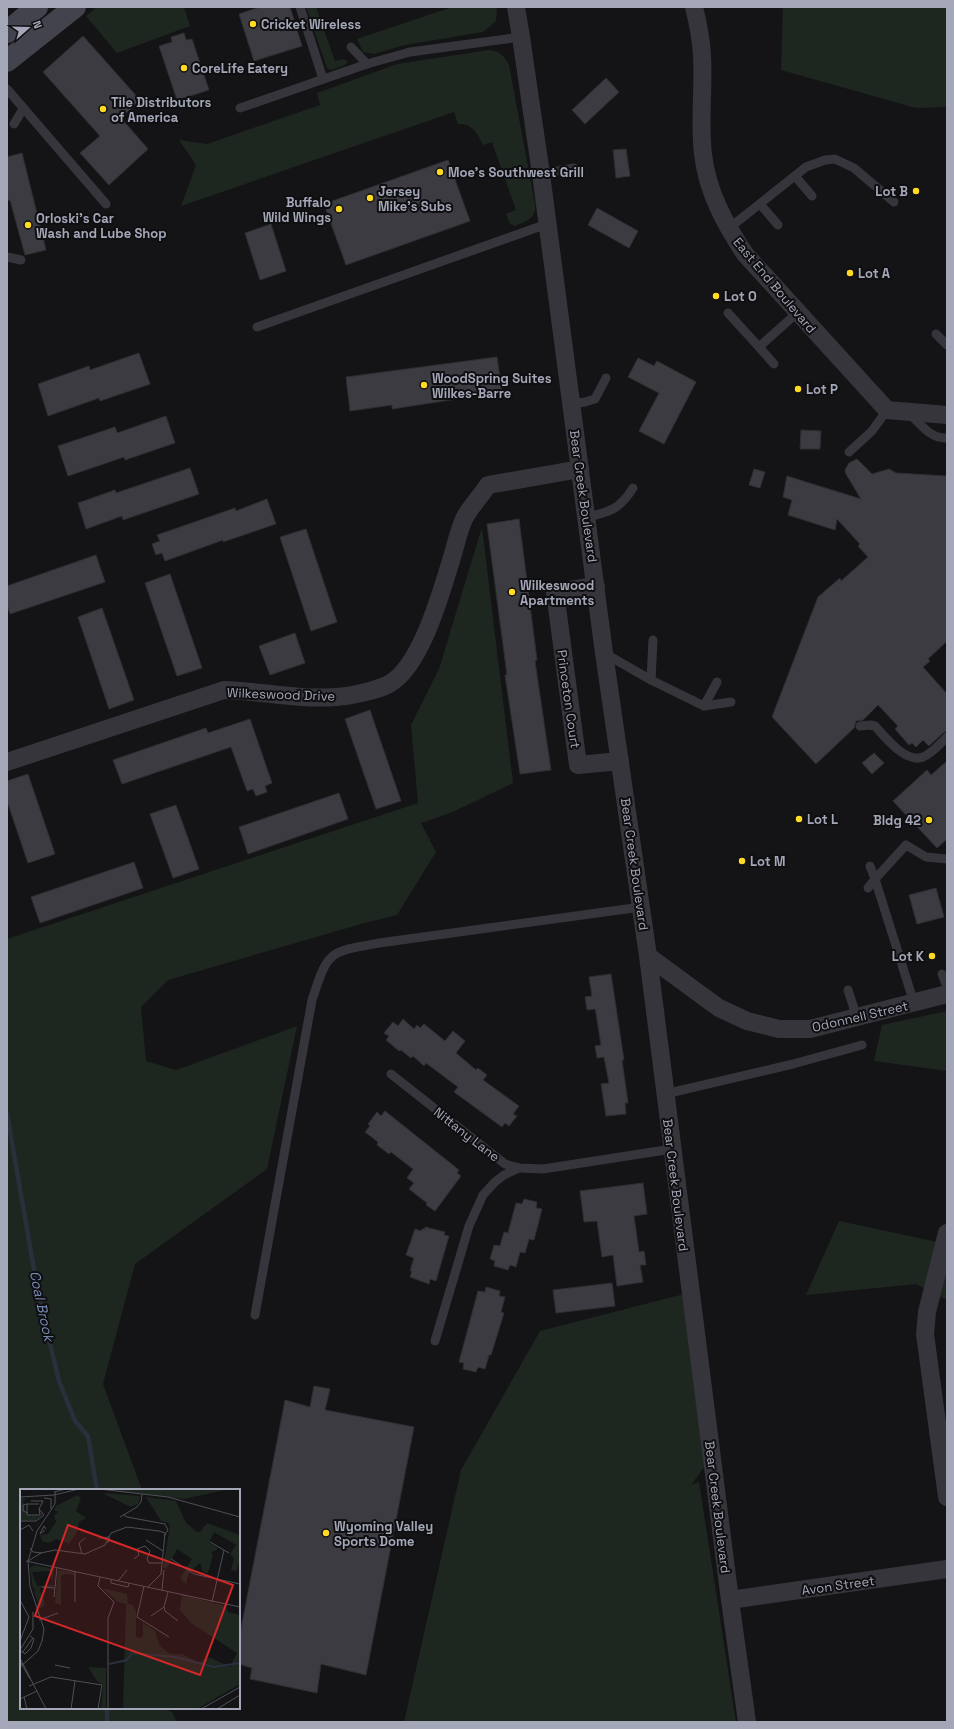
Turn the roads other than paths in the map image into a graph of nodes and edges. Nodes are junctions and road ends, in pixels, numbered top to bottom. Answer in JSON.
{"nodes":[{"id":1,"x":37,"y":7,"type":"edge"},
{"id":2,"x":75,"y":7,"type":"edge"},
{"id":3,"x":300,"y":7,"type":"edge"},
{"id":4,"x":519,"y":7,"type":"edge"},
{"id":5,"x":694,"y":7,"type":"edge"},
{"id":6,"x":7,"y":32,"type":"edge"},
{"id":7,"x":521,"y":37,"type":"junction"},
{"id":8,"x":350,"y":47,"type":"dead end"},
{"id":9,"x":7,"y":61,"type":"edge"},
{"id":10,"x":367,"y":64,"type":"junction"},
{"id":11,"x":323,"y":79,"type":"junction"},
{"id":12,"x":7,"y":89,"type":"edge"},
{"id":13,"x":23,"y":108,"type":"junction"},
{"id":14,"x":240,"y":108,"type":"dead end"},
{"id":15,"x":14,"y":124,"type":"dead end"},
{"id":16,"x":574,"y":168,"type":"dead end"},
{"id":17,"x":541,"y":174,"type":"junction"},
{"id":18,"x":795,"y":176,"type":"junction"},
{"id":19,"x":812,"y":196,"type":"dead end"},
{"id":20,"x":894,"y":202,"type":"dead end"},
{"id":21,"x":106,"y":204,"type":"dead end"},
{"id":22,"x":760,"y":204,"type":"junction"},
{"id":23,"x":547,"y":224,"type":"junction"},
{"id":24,"x":778,"y":226,"type":"dead end"},
{"id":25,"x":728,"y":229,"type":"junction"},
{"id":26,"x":7,"y":257,"type":"edge"},
{"id":27,"x":21,"y":260,"type":"dead end"},
{"id":28,"x":728,"y":313,"type":"dead end"},
{"id":29,"x":797,"y":313,"type":"junction"},
{"id":30,"x":257,"y":327,"type":"dead end"},
{"id":31,"x":936,"y":334,"type":"dead end"},
{"id":32,"x":947,"y":345,"type":"edge"},
{"id":33,"x":759,"y":347,"type":"junction"},
{"id":34,"x":774,"y":364,"type":"dead end"},
{"id":35,"x":606,"y":378,"type":"dead end"},
{"id":36,"x":571,"y":404,"type":"junction"},
{"id":37,"x":887,"y":410,"type":"junction"},
{"id":38,"x":910,"y":413,"type":"junction"},
{"id":39,"x":947,"y":415,"type":"edge"},
{"id":40,"x":947,"y":438,"type":"edge"},
{"id":41,"x":849,"y":452,"type":"dead end"},
{"id":42,"x":580,"y":469,"type":"junction"},
{"id":43,"x":633,"y":488,"type":"dead end"},
{"id":44,"x":587,"y":517,"type":"junction"},
{"id":45,"x":596,"y":586,"type":"junction"},
{"id":46,"x":653,"y":640,"type":"dead end"},
{"id":47,"x":604,"y":653,"type":"junction"},
{"id":48,"x":651,"y":680,"type":"junction"},
{"id":49,"x":717,"y":682,"type":"dead end"},
{"id":50,"x":731,"y":702,"type":"dead end"},
{"id":51,"x":704,"y":706,"type":"junction"},
{"id":52,"x":860,"y":726,"type":"dead end"},
{"id":53,"x":947,"y":737,"type":"edge"},
{"id":54,"x":620,"y":761,"type":"junction"},
{"id":55,"x":7,"y":762,"type":"edge"},
{"id":56,"x":947,"y":859,"type":"edge"},
{"id":57,"x":870,"y":866,"type":"dead end"},
{"id":58,"x":875,"y":879,"type":"junction"},
{"id":59,"x":868,"y":888,"type":"dead end"},
{"id":60,"x":641,"y":907,"type":"junction"},
{"id":61,"x":648,"y":956,"type":"junction"},
{"id":62,"x":942,"y":974,"type":"dead end"},
{"id":63,"x":947,"y":987,"type":"edge"},
{"id":64,"x":848,"y":990,"type":"dead end"},
{"id":65,"x":947,"y":994,"type":"edge"},
{"id":66,"x":914,"y":1003,"type":"junction"},
{"id":67,"x":857,"y":1018,"type":"junction"},
{"id":68,"x":862,"y":1045,"type":"dead end"},
{"id":69,"x":391,"y":1074,"type":"dead end"},
{"id":70,"x":665,"y":1094,"type":"junction"},
{"id":71,"x":672,"y":1149,"type":"junction"},
{"id":72,"x":520,"y":1168,"type":"junction"},
{"id":73,"x":947,"y":1232,"type":"edge"},
{"id":74,"x":254,"y":1315,"type":"dead end"},
{"id":75,"x":435,"y":1341,"type":"dead end"},
{"id":76,"x":947,"y":1497,"type":"edge"},
{"id":77,"x":947,"y":1569,"type":"edge"},
{"id":78,"x":730,"y":1600,"type":"junction"},
{"id":79,"x":747,"y":1722,"type":"edge"}],
"edges":[{"from":1,"to":6,"type":"main road"},
{"from":2,"to":9,"type":"main road"},
{"from":3,"to":11,"type":"lane"},
{"from":4,"to":7,"type":"street","name":"Bear Creek Boulevard"},
{"from":5,"to":25,"type":"street","name":"East End Boulevard"},
{"from":7,"to":10,"type":"lane"},
{"from":7,"to":17,"type":"street","name":"Bear Creek Boulevard"},
{"from":8,"to":10,"type":"lane"},
{"from":10,"to":11,"type":"lane"},
{"from":11,"to":14,"type":"lane"},
{"from":12,"to":13,"type":"lane"},
{"from":13,"to":15,"type":"lane"},
{"from":13,"to":21,"type":"lane"},
{"from":16,"to":17,"type":"lane"},
{"from":17,"to":23,"type":"street","name":"Bear Creek Boulevard"},
{"from":18,"to":19,"type":"lane"},
{"from":18,"to":20,"type":"lane"},
{"from":18,"to":22,"type":"lane"},
{"from":22,"to":24,"type":"lane"},
{"from":22,"to":25,"type":"lane"},
{"from":23,"to":30,"type":"lane"},
{"from":23,"to":36,"type":"street","name":"Bear Creek Boulevard"},
{"from":25,"to":29,"type":"street","name":"East End Boulevard"},
{"from":26,"to":27,"type":"lane"},
{"from":28,"to":33,"type":"lane"},
{"from":29,"to":33,"type":"lane"},
{"from":29,"to":37,"type":"street","name":"East End Boulevard"},
{"from":31,"to":32,"type":"lane"},
{"from":33,"to":34,"type":"lane"},
{"from":35,"to":36,"type":"lane"},
{"from":36,"to":42,"type":"street","name":"Bear Creek Boulevard"},
{"from":37,"to":38,"type":"street"},
{"from":37,"to":41,"type":"lane"},
{"from":38,"to":39,"type":"street"},
{"from":38,"to":40,"type":"lane"},
{"from":42,"to":44,"type":"street","name":"Bear Creek Boulevard"},
{"from":42,"to":55,"type":"street","name":"Wilkeswood Drive"},
{"from":43,"to":44,"type":"lane"},
{"from":44,"to":45,"type":"street","name":"Bear Creek Boulevard"},
{"from":45,"to":47,"type":"street","name":"Bear Creek Boulevard"},
{"from":45,"to":54,"type":"street","name":"Princeton Court"},
{"from":46,"to":48,"type":"lane"},
{"from":47,"to":48,"type":"lane"},
{"from":47,"to":54,"type":"street","name":"Bear Creek Boulevard"},
{"from":48,"to":51,"type":"lane"},
{"from":49,"to":51,"type":"lane"},
{"from":50,"to":51,"type":"lane"},
{"from":52,"to":53,"type":"lane"},
{"from":54,"to":60,"type":"street","name":"Bear Creek Boulevard"},
{"from":56,"to":58,"type":"lane"},
{"from":57,"to":58,"type":"lane"},
{"from":58,"to":59,"type":"lane"},
{"from":58,"to":66,"type":"lane"},
{"from":60,"to":61,"type":"street","name":"Bear Creek Boulevard"},
{"from":60,"to":74,"type":"lane"},
{"from":61,"to":67,"type":"street","name":"Odonnell Street"},
{"from":61,"to":70,"type":"street","name":"Bear Creek Boulevard"},
{"from":62,"to":63,"type":"lane"},
{"from":64,"to":67,"type":"lane"},
{"from":65,"to":66,"type":"street","name":"Odonnell Street"},
{"from":66,"to":67,"type":"street","name":"Odonnell Street"},
{"from":68,"to":70,"type":"lane"},
{"from":69,"to":72,"type":"lane","name":"Nittany Lane"},
{"from":70,"to":71,"type":"street","name":"Bear Creek Boulevard"},
{"from":71,"to":72,"type":"lane","name":"Nittany Lane"},
{"from":71,"to":78,"type":"street","name":"Bear Creek Boulevard"},
{"from":72,"to":75,"type":"lane"},
{"from":73,"to":76,"type":"street"},
{"from":77,"to":78,"type":"street","name":"Avon Street"},
{"from":78,"to":79,"type":"street","name":"Bear Creek Boulevard"}]}
